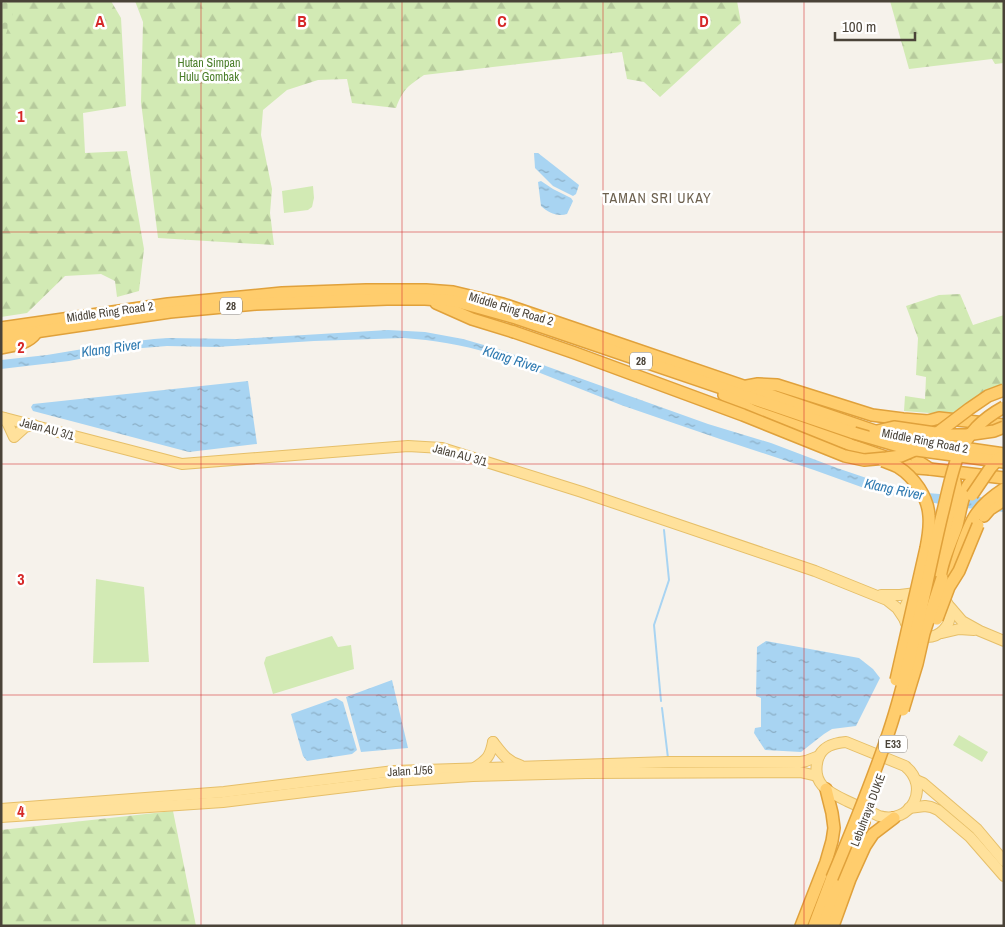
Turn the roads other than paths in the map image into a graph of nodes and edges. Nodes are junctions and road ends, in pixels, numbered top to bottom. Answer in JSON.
{"nodes":[{"id":1,"x":426,"y":299,"type":"junction"},
{"id":2,"x":1,"y":328,"type":"edge"},
{"id":3,"x":37,"y":331,"type":"junction"},
{"id":4,"x":1,"y":338,"type":"edge"},
{"id":5,"x":1,"y":348,"type":"edge"},
{"id":6,"x":699,"y":381,"type":"junction"},
{"id":7,"x":746,"y":387,"type":"junction"},
{"id":8,"x":1004,"y":390,"type":"edge"},
{"id":9,"x":1004,"y":407,"type":"edge"},
{"id":10,"x":872,"y":415,"type":"junction"},
{"id":11,"x":3,"y":418,"type":"edge"},
{"id":12,"x":928,"y":421,"type":"junction"},
{"id":13,"x":34,"y":425,"type":"junction"},
{"id":14,"x":1004,"y":426,"type":"edge"},
{"id":15,"x":875,"y":432,"type":"junction"},
{"id":16,"x":848,"y":444,"type":"junction"},
{"id":17,"x":872,"y":452,"type":"junction"},
{"id":18,"x":1004,"y":454,"type":"edge"},
{"id":19,"x":1004,"y":462,"type":"edge"},
{"id":20,"x":930,"y":469,"type":"junction"},
{"id":21,"x":951,"y":472,"type":"junction"},
{"id":22,"x":977,"y":475,"type":"junction"},
{"id":23,"x":1004,"y":478,"type":"edge"},
{"id":24,"x":961,"y":488,"type":"junction"},
{"id":25,"x":1004,"y":489,"type":"edge"},
{"id":26,"x":1004,"y":500,"type":"edge"},
{"id":27,"x":952,"y":523,"type":"junction"},
{"id":28,"x":949,"y":587,"type":"junction"},
{"id":29,"x":918,"y":592,"type":"junction"},
{"id":30,"x":875,"y":594,"type":"junction"},
{"id":31,"x":948,"y":603,"type":"junction"},
{"id":32,"x":905,"y":620,"type":"junction"},
{"id":33,"x":980,"y":631,"type":"junction"},
{"id":34,"x":941,"y":633,"type":"junction"},
{"id":35,"x":1004,"y":641,"type":"edge"},
{"id":36,"x":917,"y":664,"type":"junction"},
{"id":37,"x":898,"y":701,"type":"junction"},
{"id":38,"x":819,"y":756,"type":"junction"},
{"id":39,"x":526,"y":767,"type":"junction"},
{"id":40,"x":472,"y":769,"type":"junction"},
{"id":41,"x":817,"y":776,"type":"junction"},
{"id":42,"x":916,"y":780,"type":"junction"},
{"id":43,"x":826,"y":789,"type":"junction"},
{"id":44,"x":909,"y":808,"type":"junction"},
{"id":45,"x":2,"y":810,"type":"edge"},
{"id":46,"x":894,"y":818,"type":"junction"},
{"id":47,"x":1004,"y":861,"type":"edge"},
{"id":48,"x":1004,"y":876,"type":"edge"},
{"id":49,"x":802,"y":926,"type":"edge"},
{"id":50,"x":814,"y":926,"type":"edge"},
{"id":51,"x":823,"y":926,"type":"edge"},
{"id":52,"x":833,"y":926,"type":"edge"}],
"edges":[{"from":1,"to":3,"type":"highway","name":"Middle Ring Road 2","number":"28"},
{"from":1,"to":6,"type":"highway","name":"Middle Ring Road 2","number":"28"},
{"from":1,"to":8,"type":"highway","bridge":true},
{"from":2,"to":7,"type":"highway","name":"Middle Ring Road 2","number":"28"},
{"from":3,"to":4,"type":"highway","name":"Middle Ring Road 2","number":"28"},
{"from":3,"to":5,"type":"highway"},
{"from":6,"to":16,"type":"highway"},
{"from":6,"to":19,"type":"highway","name":"Middle Ring Road 2","number":"28","bridge":true},
{"from":7,"to":10,"type":"highway"},
{"from":7,"to":15,"type":"highway","name":"Middle Ring Road 2","number":"28"},
{"from":9,"to":37,"type":"highway","bridge":true},
{"from":10,"to":12,"type":"highway"},
{"from":10,"to":17,"type":"highway"},
{"from":11,"to":13,"type":"main road","name":"Jalan AU 3/1"},
{"from":11,"to":13,"type":"main road"},
{"from":12,"to":14,"type":"highway"},
{"from":12,"to":20,"type":"highway"},
{"from":13,"to":30,"type":"main road","name":"Jalan AU 3/1"},
{"from":14,"to":15,"type":"highway","bridge":true},
{"from":15,"to":18,"type":"highway","name":"Middle Ring Road 2","number":"28","bridge":true},
{"from":16,"to":17,"type":"highway"},
{"from":16,"to":37,"type":"highway","bridge":true},
{"from":17,"to":20,"type":"highway"},
{"from":18,"to":36,"type":"highway","bridge":true},
{"from":20,"to":21,"type":"highway"},
{"from":21,"to":22,"type":"highway"},
{"from":21,"to":24,"type":"highway"},
{"from":22,"to":23,"type":"highway"},
{"from":22,"to":24,"type":"highway"},
{"from":24,"to":27,"type":"highway"},
{"from":25,"to":28,"type":"highway","bridge":true},
{"from":26,"to":28,"type":"highway","bridge":true},
{"from":27,"to":29,"type":"highway"},
{"from":27,"to":31,"type":"highway"},
{"from":28,"to":36,"type":"highway","bridge":true},
{"from":29,"to":30,"type":"main road","name":"Jalan AU 3/1"},
{"from":29,"to":31,"type":"main road"},
{"from":29,"to":32,"type":"main road"},
{"from":30,"to":32,"type":"main road","name":"Jalan AU 3/1"},
{"from":31,"to":33,"type":"main road"},
{"from":31,"to":34,"type":"main road"},
{"from":32,"to":34,"type":"main road"},
{"from":33,"to":34,"type":"main road"},
{"from":33,"to":35,"type":"main road"},
{"from":36,"to":51,"type":"highway","name":"Lebuhraya DUKE","number":"E33","bridge":true},
{"from":37,"to":50,"type":"highway","bridge":true},
{"from":38,"to":39,"type":"main road","name":"Jalan 1/56"},
{"from":38,"to":41,"type":"main road"},
{"from":38,"to":42,"type":"main road"},
{"from":39,"to":40,"type":"main road","name":"Jalan 1/56"},
{"from":39,"to":40,"type":"main road"},
{"from":40,"to":45,"type":"main road","name":"Jalan 1/56"},
{"from":41,"to":43,"type":"main road"},
{"from":41,"to":45,"type":"main road","name":"Jalan 1/56"},
{"from":42,"to":44,"type":"main road"},
{"from":42,"to":47,"type":"main road"},
{"from":43,"to":46,"type":"main road"},
{"from":43,"to":49,"type":"highway"},
{"from":44,"to":46,"type":"main road"},
{"from":44,"to":48,"type":"main road"},
{"from":46,"to":52,"type":"highway"}]}
